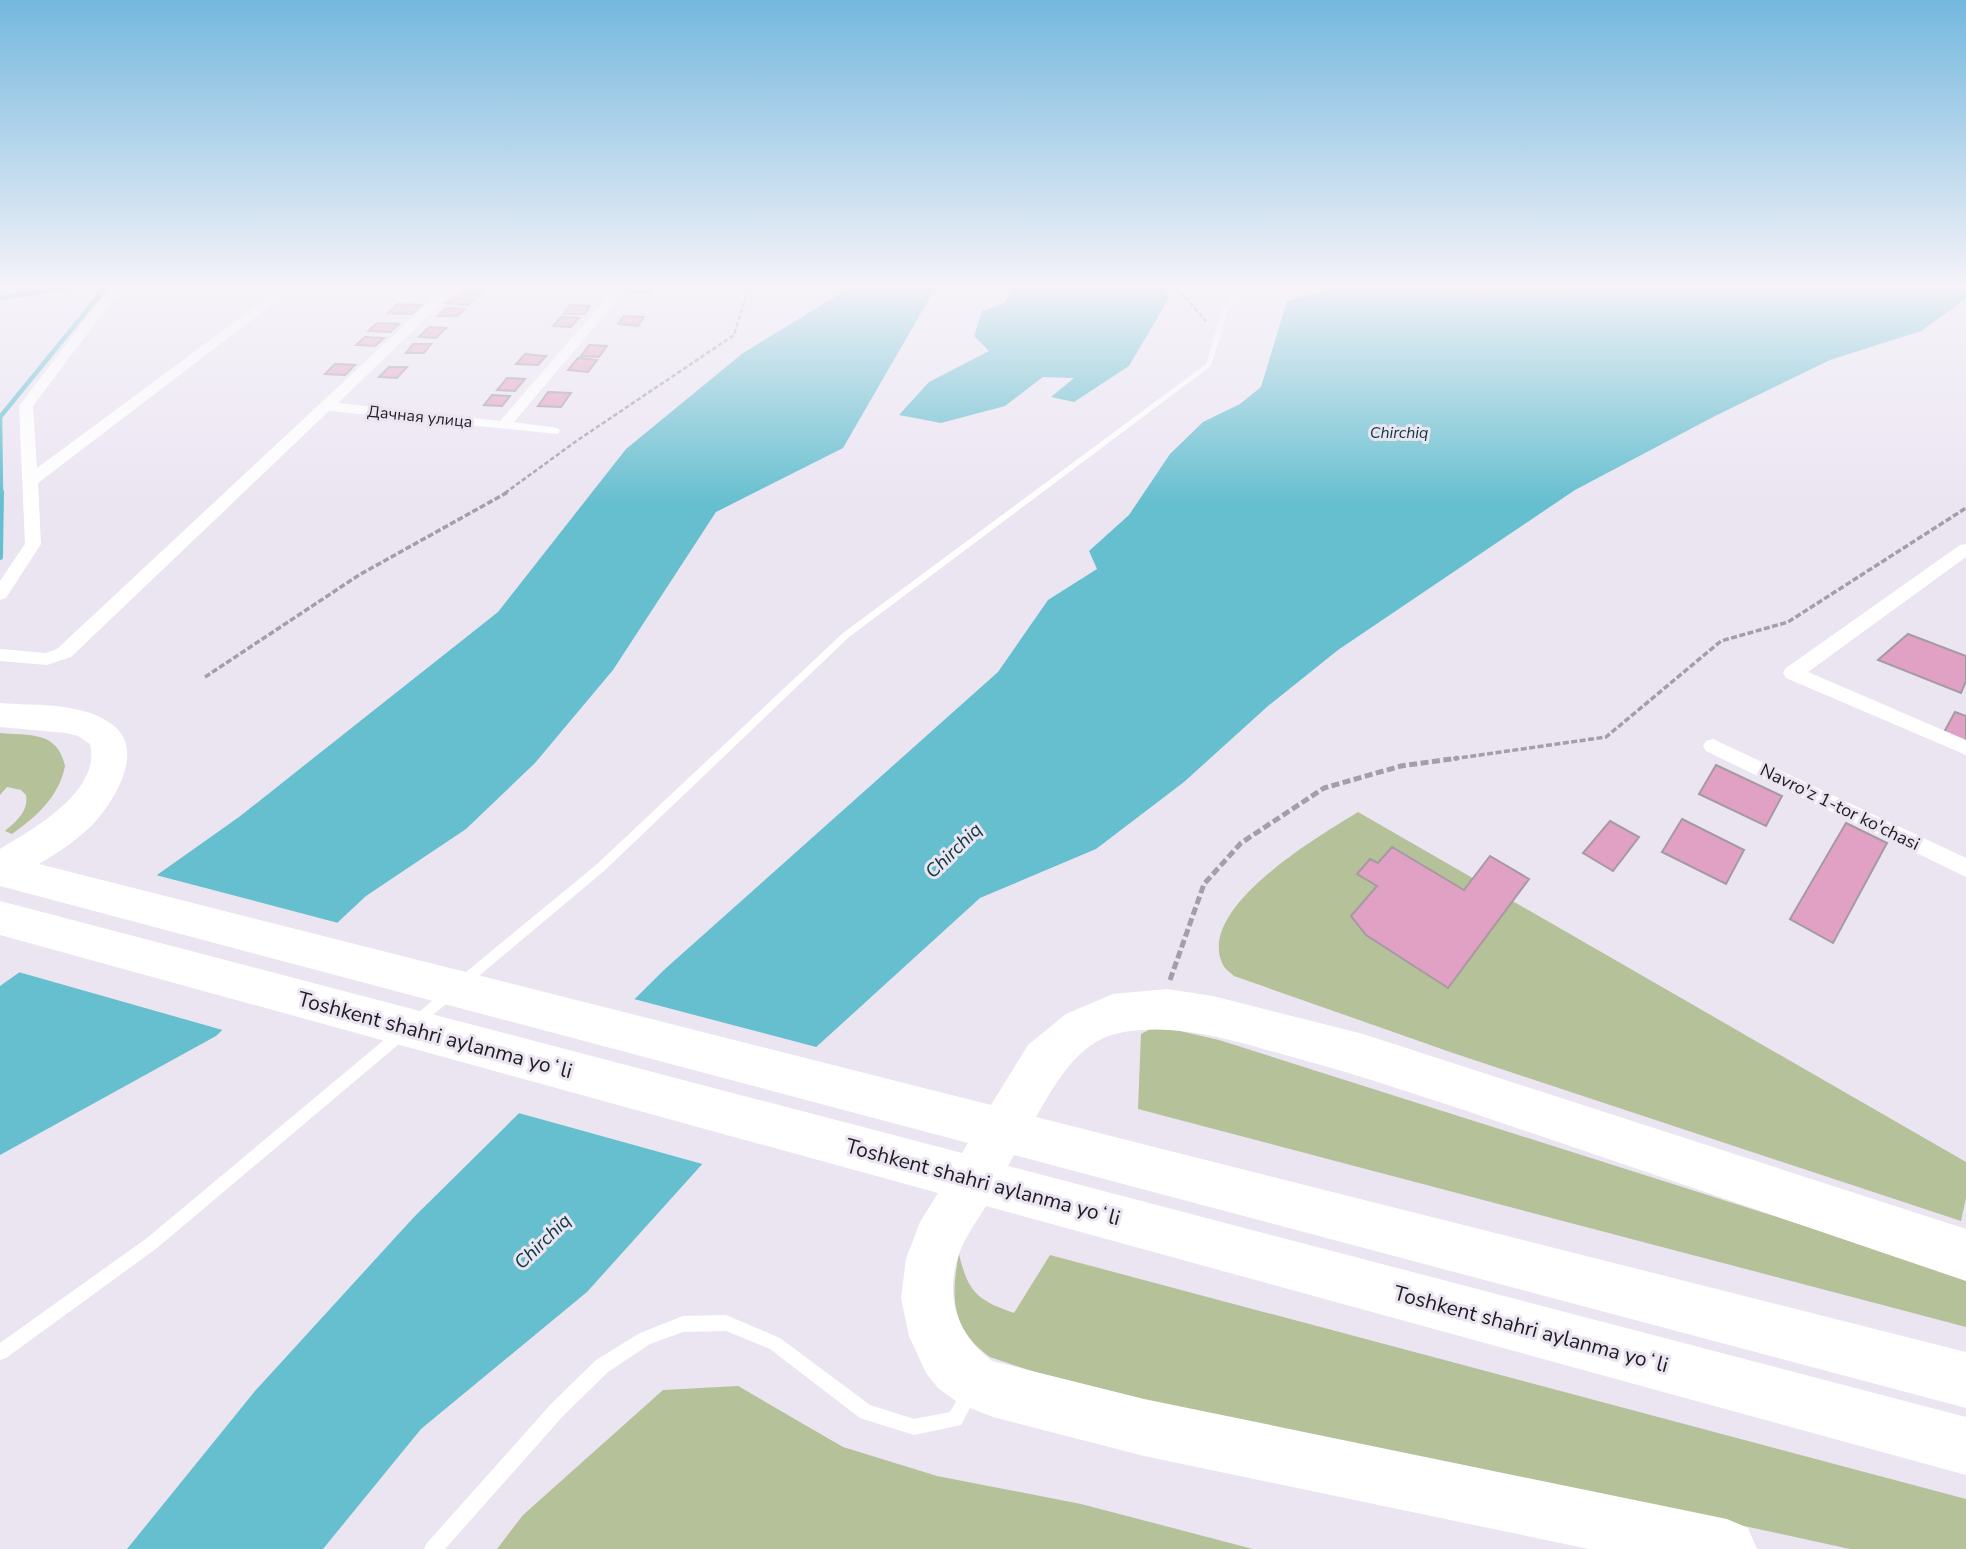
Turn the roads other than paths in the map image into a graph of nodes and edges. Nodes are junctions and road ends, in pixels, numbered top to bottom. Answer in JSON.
{"nodes":[{"id":1,"x":61,"y":359,"type":"edge"},
{"id":2,"x":192,"y":359,"type":"edge"},
{"id":3,"x":376,"y":359,"type":"edge"},
{"id":4,"x":560,"y":359,"type":"edge"},
{"id":5,"x":1211,"y":359,"type":"edge"},
{"id":6,"x":327,"y":406,"type":"junction"},
{"id":7,"x":504,"y":425,"type":"junction"},
{"id":8,"x":553,"y":430,"type":"dead end"},
{"id":9,"x":30,"y":481,"type":"junction"},
{"id":10,"x":1966,"y":549,"type":"edge"},
{"id":11,"x":0,"y":594,"type":"edge"},
{"id":12,"x":0,"y":655,"type":"edge"},
{"id":13,"x":0,"y":715,"type":"edge"},
{"id":14,"x":1713,"y":746,"type":"dead end"},
{"id":15,"x":1966,"y":748,"type":"edge"},
{"id":16,"x":1966,"y":868,"type":"edge"},
{"id":17,"x":0,"y":869,"type":"edge"},
{"id":18,"x":0,"y":918,"type":"edge"},
{"id":19,"x":1966,"y":1255,"type":"edge"},
{"id":20,"x":0,"y":1352,"type":"edge"},
{"id":21,"x":1966,"y":1380,"type":"edge"},
{"id":22,"x":976,"y":1383,"type":"junction"},
{"id":23,"x":1966,"y":1446,"type":"edge"},
{"id":24,"x":433,"y":1549,"type":"edge"},
{"id":25,"x":1727,"y":1549,"type":"edge"}],
"edges":[{"from":1,"to":9,"type":"street"},
{"from":2,"to":9,"type":"street"},
{"from":3,"to":6,"type":"street","name":"Дачная улица"},
{"from":4,"to":7,"type":"street"},
{"from":5,"to":20,"type":"lane"},
{"from":6,"to":7,"type":"street","name":"Дачная улица"},
{"from":6,"to":12,"type":"street"},
{"from":7,"to":8,"type":"street","name":"Дачная улица"},
{"from":9,"to":11,"type":"street"},
{"from":10,"to":15,"type":"street"},
{"from":13,"to":17,"type":"highway"},
{"from":14,"to":16,"type":"street","name":"Navro'z 1-tor ko'chasi"},
{"from":17,"to":21,"type":"highway"},
{"from":18,"to":23,"type":"highway","name":"Toshkent shahri aylanma yoʻli"},
{"from":19,"to":22,"type":"highway"},
{"from":22,"to":24,"type":"lane"},
{"from":22,"to":25,"type":"highway"}]}
